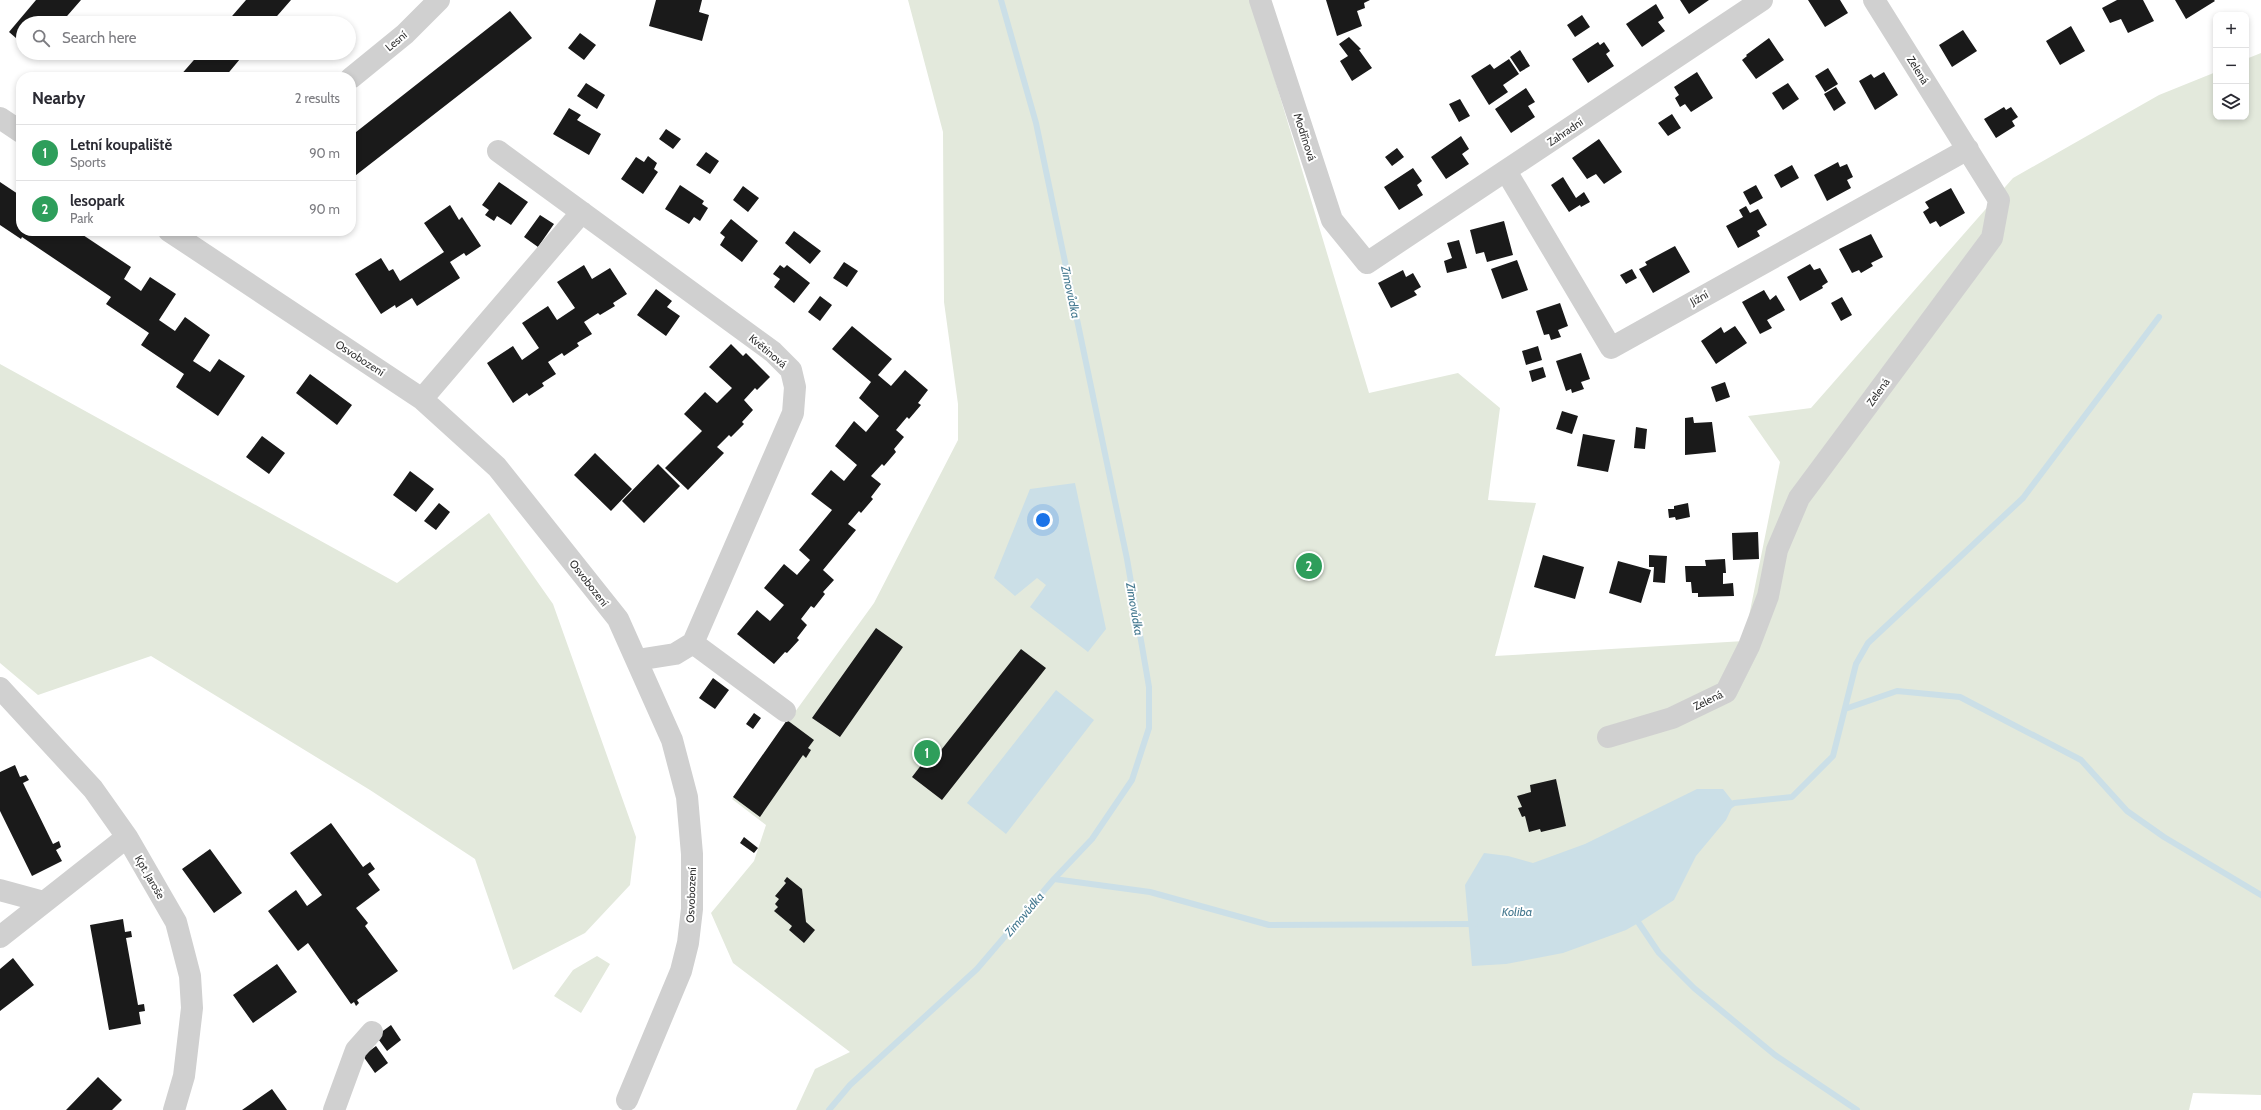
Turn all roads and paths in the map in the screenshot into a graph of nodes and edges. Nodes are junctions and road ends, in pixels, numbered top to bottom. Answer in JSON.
{"nodes":[{"id":1,"x":439,"y":0,"type":"edge"},
{"id":2,"x":1260,"y":0,"type":"edge"},
{"id":3,"x":1762,"y":0,"type":"edge"},
{"id":4,"x":1874,"y":0,"type":"edge"},
{"id":5,"x":356,"y":74,"type":"edge"},
{"id":6,"x":0,"y":118,"type":"edge"},
{"id":7,"x":16,"y":129,"type":"edge"},
{"id":8,"x":1968,"y":149,"type":"junction"},
{"id":9,"x":498,"y":151,"type":"dead end"},
{"id":10,"x":1506,"y":171,"type":"junction"},
{"id":11,"x":582,"y":212,"type":"junction"},
{"id":12,"x":178,"y":236,"type":"edge"},
{"id":13,"x":1367,"y":263,"type":"joint"},
{"id":14,"x":422,"y":399,"type":"junction"},
{"id":15,"x":693,"y":643,"type":"junction"},
{"id":16,"x":637,"y":660,"type":"junction"},
{"id":17,"x":0,"y":688,"type":"edge"},
{"id":18,"x":785,"y":711,"type":"dead end"},
{"id":19,"x":1608,"y":737,"type":"dead end"},
{"id":20,"x":127,"y":837,"type":"junction"},
{"id":21,"x":0,"y":890,"type":"edge"},
{"id":22,"x":44,"y":902,"type":"junction"},
{"id":23,"x":0,"y":937,"type":"edge"},
{"id":24,"x":372,"y":1032,"type":"dead end"},
{"id":25,"x":627,"y":1100,"type":"dead end"},
{"id":26,"x":174,"y":1110,"type":"edge"},
{"id":27,"x":334,"y":1110,"type":"edge"}],
"edges":[{"from":1,"to":5,"type":"street","name":"Lesní"},
{"from":2,"to":13,"type":"street","name":"Modřínová"},
{"from":3,"to":10,"type":"street","name":"Zahradní"},
{"from":4,"to":8,"type":"street","name":"Zelená"},
{"from":6,"to":7,"type":"street"},
{"from":8,"to":10,"type":"street","name":"Jižní"},
{"from":8,"to":19,"type":"street","name":"Zelená"},
{"from":9,"to":11,"type":"street","name":"Květinová"},
{"from":10,"to":13,"type":"street","name":"Zahradní"},
{"from":11,"to":14,"type":"street"},
{"from":11,"to":15,"type":"street","name":"Květinová"},
{"from":12,"to":14,"type":"street","name":"Osvobození"},
{"from":14,"to":16,"type":"street","name":"Osvobození"},
{"from":15,"to":16,"type":"street"},
{"from":15,"to":18,"type":"street"},
{"from":16,"to":25,"type":"street","name":"Osvobození"},
{"from":17,"to":20,"type":"street","name":"Kpt. Jaroše"},
{"from":20,"to":22,"type":"street"},
{"from":20,"to":26,"type":"street","name":"Kpt. Jaroše"},
{"from":21,"to":22,"type":"street"},
{"from":22,"to":23,"type":"street"},
{"from":24,"to":27,"type":"street"}]}
